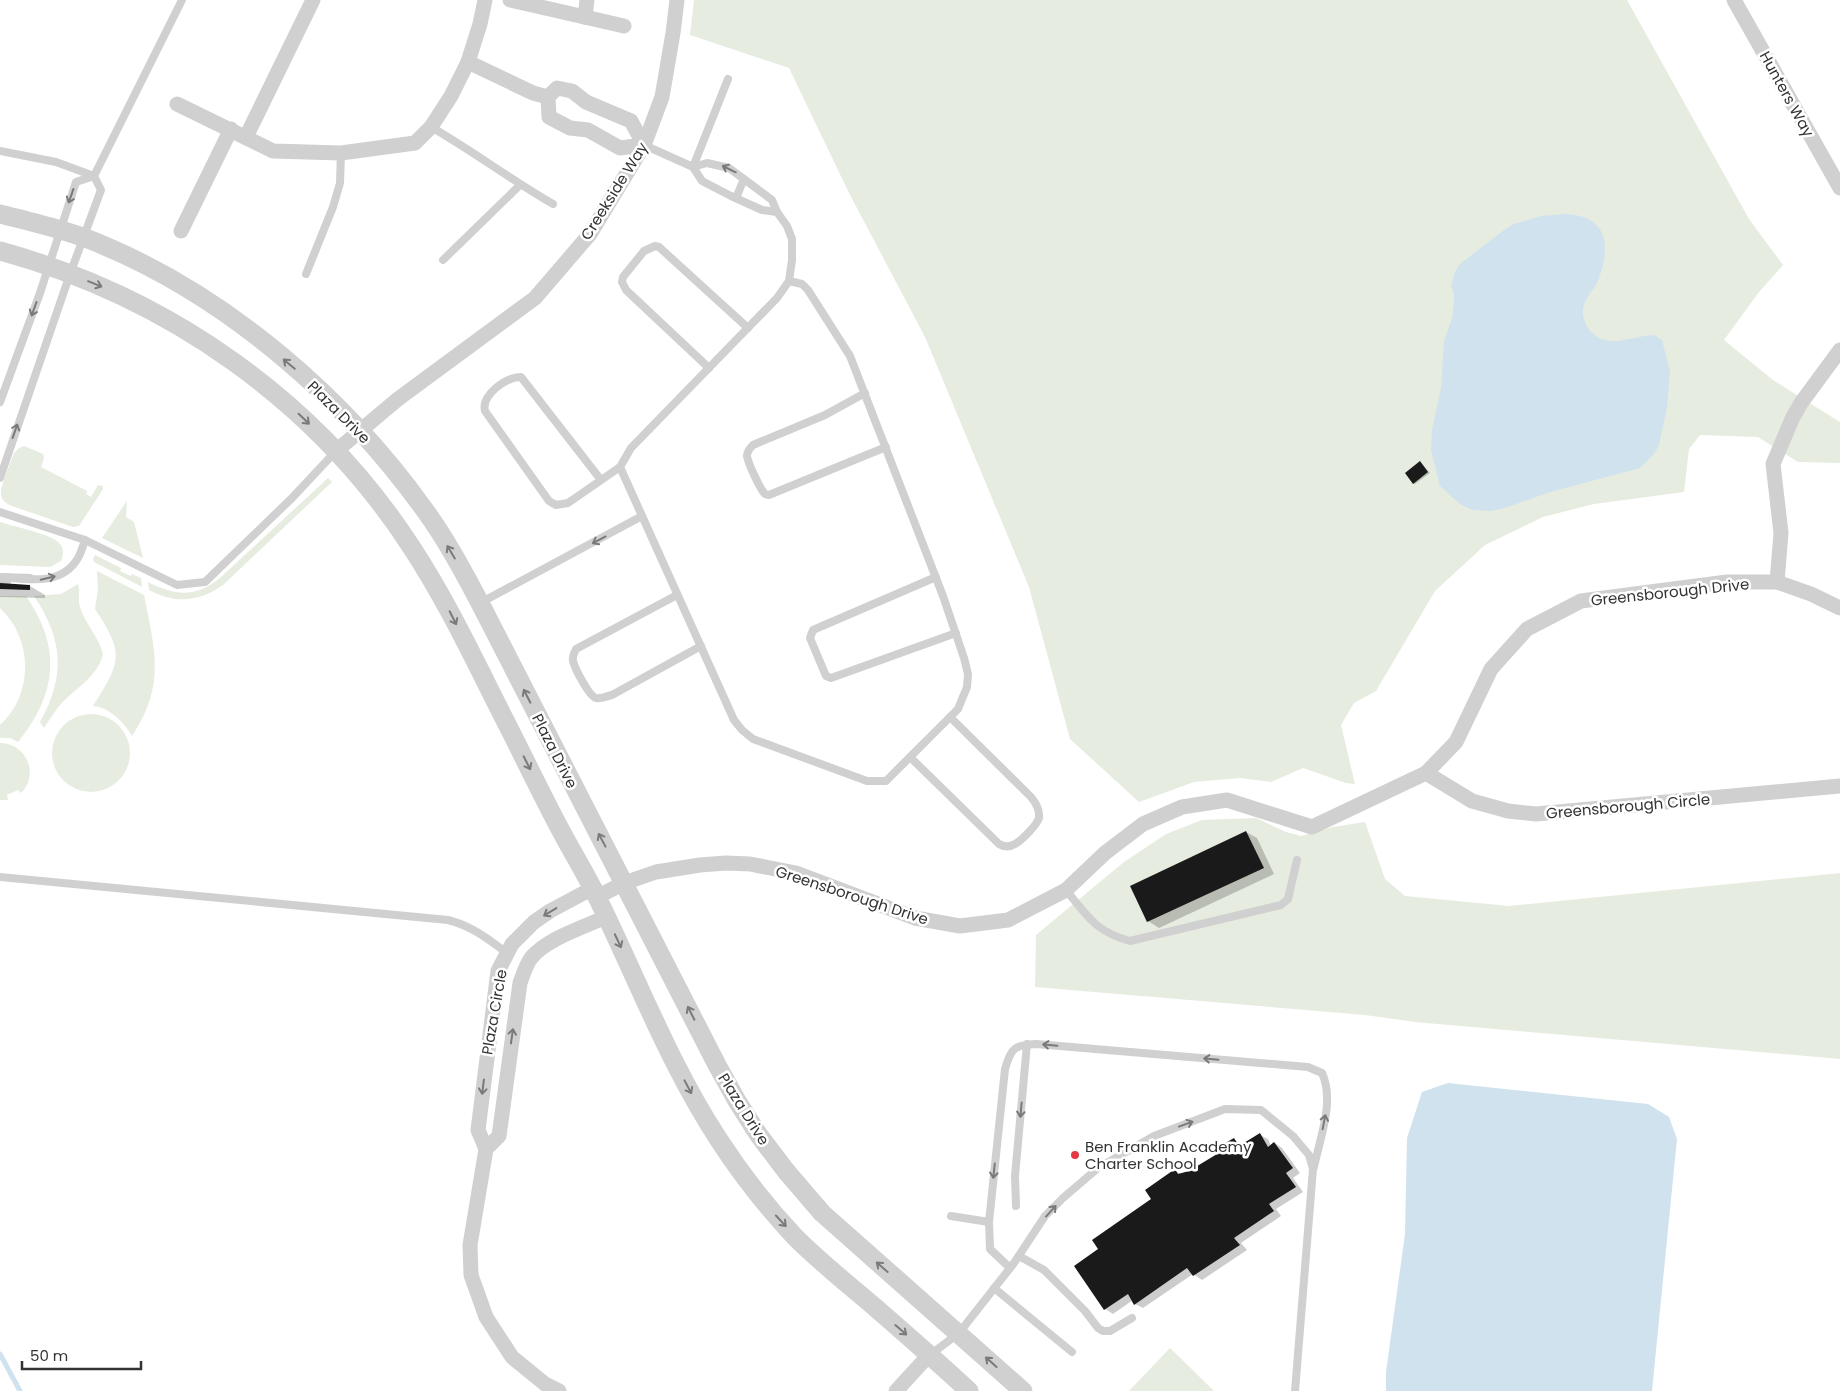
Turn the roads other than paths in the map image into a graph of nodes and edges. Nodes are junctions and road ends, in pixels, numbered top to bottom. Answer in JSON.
{"nodes":[{"id":1,"x":182,"y":0,"type":"edge"},
{"id":2,"x":313,"y":0,"type":"edge"},
{"id":3,"x":485,"y":0,"type":"edge"},
{"id":4,"x":510,"y":0,"type":"edge"},
{"id":5,"x":587,"y":0,"type":"edge"},
{"id":6,"x":676,"y":0,"type":"edge"},
{"id":7,"x":1734,"y":0,"type":"edge"},
{"id":8,"x":585,"y":16,"type":"junction"},
{"id":9,"x":624,"y":26,"type":"dead end"},
{"id":10,"x":468,"y":62,"type":"junction"},
{"id":11,"x":728,"y":78,"type":"dead end"},
{"id":12,"x":548,"y":97,"type":"junction"},
{"id":13,"x":177,"y":104,"type":"dead end"},
{"id":14,"x":431,"y":127,"type":"junction"},
{"id":15,"x":231,"y":129,"type":"junction"},
{"id":16,"x":246,"y":137,"type":"junction"},
{"id":17,"x":644,"y":145,"type":"junction"},
{"id":18,"x":0,"y":151,"type":"edge"},
{"id":19,"x":341,"y":153,"type":"junction"},
{"id":20,"x":693,"y":167,"type":"junction"},
{"id":21,"x":94,"y":176,"type":"junction"},
{"id":22,"x":744,"y":179,"type":"junction"},
{"id":23,"x":520,"y":185,"type":"junction"},
{"id":24,"x":1840,"y":188,"type":"edge"},
{"id":25,"x":736,"y":198,"type":"junction"},
{"id":26,"x":553,"y":204,"type":"dead end"},
{"id":27,"x":777,"y":212,"type":"junction"},
{"id":28,"x":0,"y":214,"type":"edge"},
{"id":29,"x":59,"y":229,"type":"junction"},
{"id":30,"x":181,"y":231,"type":"dead end"},
{"id":31,"x":84,"y":238,"type":"junction"},
{"id":32,"x":0,"y":251,"type":"edge"},
{"id":33,"x":443,"y":260,"type":"dead end"},
{"id":34,"x":49,"y":266,"type":"junction"},
{"id":35,"x":70,"y":274,"type":"junction"},
{"id":36,"x":306,"y":274,"type":"dead end"},
{"id":37,"x":789,"y":281,"type":"junction"},
{"id":38,"x":748,"y":328,"type":"junction"},
{"id":39,"x":1840,"y":350,"type":"edge"},
{"id":40,"x":710,"y":368,"type":"junction"},
{"id":41,"x":865,"y":393,"type":"junction"},
{"id":42,"x":0,"y":402,"type":"edge"},
{"id":43,"x":359,"y":430,"type":"junction"},
{"id":44,"x":886,"y":447,"type":"junction"},
{"id":45,"x":336,"y":451,"type":"junction"},
{"id":46,"x":620,"y":467,"type":"junction"},
{"id":47,"x":0,"y":478,"type":"edge"},
{"id":48,"x":601,"y":480,"type":"junction"},
{"id":49,"x":0,"y":512,"type":"edge"},
{"id":50,"x":642,"y":516,"type":"junction"},
{"id":51,"x":85,"y":540,"type":"junction"},
{"id":52,"x":0,"y":577,"type":"edge"},
{"id":53,"x":936,"y":577,"type":"junction"},
{"id":54,"x":1777,"y":582,"type":"junction"},
{"id":55,"x":677,"y":595,"type":"junction"},
{"id":56,"x":480,"y":603,"type":"junction"},
{"id":57,"x":1840,"y":608,"type":"edge"},
{"id":58,"x":956,"y":633,"type":"junction"},
{"id":59,"x":701,"y":646,"type":"junction"},
{"id":60,"x":950,"y":717,"type":"junction"},
{"id":61,"x":910,"y":757,"type":"junction"},
{"id":62,"x":1426,"y":773,"type":"junction"},
{"id":63,"x":1840,"y":786,"type":"edge"},
{"id":64,"x":1297,"y":860,"type":"dead end"},
{"id":65,"x":0,"y":877,"type":"edge"},
{"id":66,"x":624,"y":883,"type":"junction"},
{"id":67,"x":1066,"y":890,"type":"junction"},
{"id":68,"x":595,"y":892,"type":"junction"},
{"id":69,"x":606,"y":917,"type":"junction"},
{"id":70,"x":507,"y":953,"type":"junction"},
{"id":71,"x":1027,"y":1044,"type":"junction"},
{"id":72,"x":486,"y":1149,"type":"junction"},
{"id":73,"x":1314,"y":1169,"type":"junction"},
{"id":74,"x":1016,"y":1206,"type":"dead end"},
{"id":75,"x":950,"y":1216,"type":"dead end"},
{"id":76,"x":989,"y":1222,"type":"junction"},
{"id":77,"x":1021,"y":1253,"type":"junction"},
{"id":78,"x":1010,"y":1268,"type":"junction"},
{"id":79,"x":994,"y":1288,"type":"junction"},
{"id":80,"x":1132,"y":1318,"type":"dead end"},
{"id":81,"x":959,"y":1333,"type":"junction"},
{"id":82,"x":1072,"y":1352,"type":"dead end"},
{"id":83,"x":929,"y":1355,"type":"junction"},
{"id":84,"x":559,"y":1391,"type":"edge"},
{"id":85,"x":896,"y":1391,"type":"edge"},
{"id":86,"x":970,"y":1391,"type":"edge"},
{"id":87,"x":1023,"y":1391,"type":"edge"},
{"id":88,"x":1295,"y":1391,"type":"edge"}],
"edges":[{"from":1,"to":21,"type":"lane"},
{"from":2,"to":16,"type":"street"},
{"from":3,"to":10,"type":"street"},
{"from":4,"to":8,"type":"street"},
{"from":5,"to":8,"type":"street"},
{"from":6,"to":17,"type":"street","name":"Creekside Way"},
{"from":7,"to":24,"type":"street","name":"Hunters Way"},
{"from":8,"to":9,"type":"street"},
{"from":10,"to":12,"type":"street"},
{"from":10,"to":14,"type":"street"},
{"from":11,"to":20,"type":"lane"},
{"from":12,"to":17,"type":"street"},
{"from":12,"to":17,"type":"street"},
{"from":13,"to":15,"type":"street"},
{"from":14,"to":19,"type":"street"},
{"from":14,"to":23,"type":"lane"},
{"from":15,"to":16,"type":"street"},
{"from":15,"to":30,"type":"street"},
{"from":16,"to":19,"type":"street"},
{"from":17,"to":20,"type":"lane"},
{"from":17,"to":43,"type":"street","name":"Creekside Way"},
{"from":18,"to":21,"type":"lane"},
{"from":19,"to":36,"type":"lane"},
{"from":22,"to":20,"type":"lane","one_way":true},
{"from":20,"to":25,"type":"lane"},
{"from":21,"to":29,"type":"lane","one_way":true},
{"from":21,"to":31,"type":"lane"},
{"from":22,"to":25,"type":"lane"},
{"from":22,"to":27,"type":"lane"},
{"from":23,"to":26,"type":"lane"},
{"from":23,"to":33,"type":"lane"},
{"from":25,"to":27,"type":"lane"},
{"from":27,"to":37,"type":"lane"},
{"from":28,"to":29,"type":"street","name":"Plaza Drive"},
{"from":29,"to":31,"type":"street","name":"Plaza Drive"},
{"from":29,"to":34,"type":"lane"},
{"from":31,"to":35,"type":"lane"},
{"from":43,"to":31,"type":"street","name":"Plaza Drive","one_way":true},
{"from":32,"to":34,"type":"street","name":"Plaza Drive"},
{"from":34,"to":35,"type":"street","name":"Plaza Drive"},
{"from":34,"to":42,"type":"lane","one_way":true},
{"from":35,"to":45,"type":"street","name":"Plaza Drive","one_way":true},
{"from":47,"to":35,"type":"lane","one_way":true},
{"from":37,"to":38,"type":"lane"},
{"from":37,"to":41,"type":"lane"},
{"from":38,"to":40,"type":"lane"},
{"from":38,"to":40,"type":"lane"},
{"from":39,"to":54,"type":"street"},
{"from":40,"to":46,"type":"lane"},
{"from":41,"to":44,"type":"lane"},
{"from":41,"to":44,"type":"lane"},
{"from":43,"to":45,"type":"street","name":"Creekside Way"},
{"from":56,"to":43,"type":"street","name":"Plaza Drive","one_way":true},
{"from":44,"to":53,"type":"lane"},
{"from":45,"to":51,"type":"lane"},
{"from":45,"to":68,"type":"street","name":"Plaza Drive","one_way":true},
{"from":46,"to":48,"type":"lane"},
{"from":46,"to":50,"type":"lane"},
{"from":48,"to":48,"type":"lane"},
{"from":49,"to":51,"type":"lane"},
{"from":50,"to":55,"type":"lane"},
{"from":50,"to":56,"type":"lane","one_way":true},
{"from":52,"to":51,"type":"lane","one_way":true},
{"from":53,"to":58,"type":"lane"},
{"from":53,"to":58,"type":"lane"},
{"from":54,"to":57,"type":"street","name":"Greensborough Drive"},
{"from":54,"to":62,"type":"street","name":"Greensborough Drive"},
{"from":55,"to":59,"type":"lane"},
{"from":55,"to":59,"type":"lane"},
{"from":66,"to":56,"type":"street","name":"Plaza Drive","one_way":true},
{"from":58,"to":60,"type":"lane"},
{"from":59,"to":61,"type":"lane"},
{"from":60,"to":61,"type":"lane"},
{"from":60,"to":61,"type":"lane"},
{"from":62,"to":63,"type":"street","name":"Greensborough Circle"},
{"from":62,"to":67,"type":"street","name":"Greensborough Drive"},
{"from":64,"to":67,"type":"lane"},
{"from":65,"to":70,"type":"lane"},
{"from":66,"to":67,"type":"street","name":"Greensborough Drive"},
{"from":66,"to":68,"type":"street","name":"Greensborough Drive"},
{"from":81,"to":66,"type":"street","name":"Plaza Drive","one_way":true},
{"from":68,"to":69,"type":"street","name":"Plaza Drive"},
{"from":68,"to":70,"type":"street","name":"Plaza Circle","one_way":true},
{"from":72,"to":69,"type":"street","name":"Plaza Circle","one_way":true},
{"from":69,"to":83,"type":"street","name":"Plaza Drive","one_way":true},
{"from":70,"to":72,"type":"street","name":"Plaza Circle","one_way":true},
{"from":73,"to":71,"type":"lane","one_way":true},
{"from":71,"to":74,"type":"lane","one_way":true},
{"from":71,"to":76,"type":"lane","one_way":true},
{"from":72,"to":84,"type":"street","name":"Plaza Circle"},
{"from":77,"to":73,"type":"lane","one_way":true},
{"from":73,"to":88,"type":"lane"},
{"from":75,"to":76,"type":"lane"},
{"from":76,"to":78,"type":"lane"},
{"from":77,"to":78,"type":"lane"},
{"from":77,"to":80,"type":"lane"},
{"from":78,"to":79,"type":"lane"},
{"from":79,"to":81,"type":"lane"},
{"from":79,"to":82,"type":"lane"},
{"from":81,"to":83,"type":"lane"},
{"from":87,"to":81,"type":"street","name":"Plaza Drive","one_way":true},
{"from":83,"to":85,"type":"street"},
{"from":83,"to":86,"type":"street","name":"Plaza Drive"}]}
